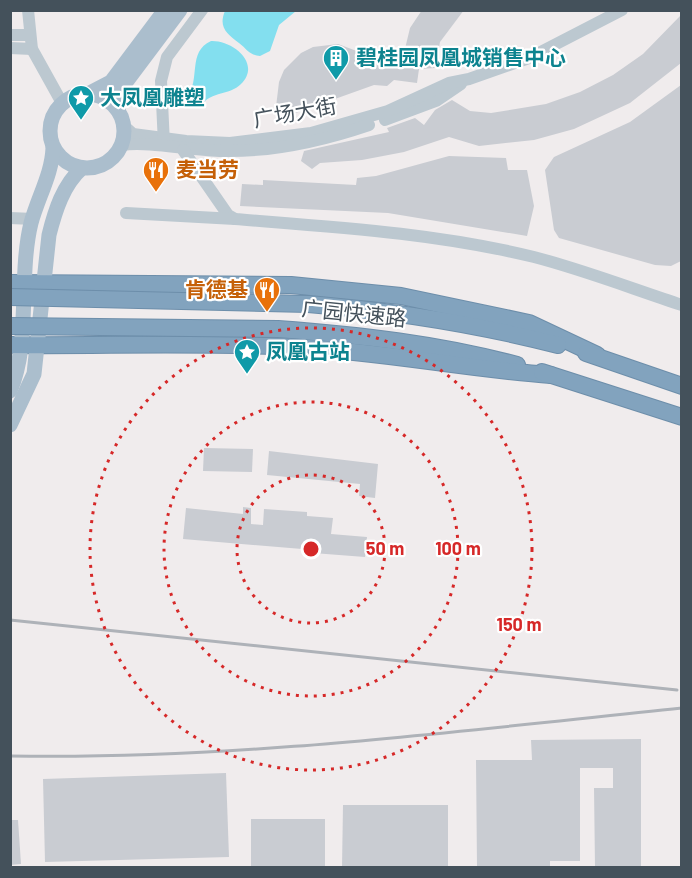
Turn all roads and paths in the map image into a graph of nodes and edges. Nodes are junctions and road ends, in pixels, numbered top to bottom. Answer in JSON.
{"nodes":[{"id":1,"x":28,"y":10,"type":"edge"},
{"id":2,"x":165,"y":10,"type":"edge"},
{"id":3,"x":180,"y":10,"type":"edge"},
{"id":4,"x":202,"y":10,"type":"edge"},
{"id":5,"x":622,"y":10,"type":"edge"},
{"id":6,"x":10,"y":35,"type":"edge"},
{"id":7,"x":30,"y":35,"type":"junction"},
{"id":8,"x":10,"y":48,"type":"edge"},
{"id":9,"x":33,"y":49,"type":"junction"},
{"id":10,"x":469,"y":79,"type":"junction"},
{"id":11,"x":88,"y":94,"type":"junction"},
{"id":12,"x":62,"y":103,"type":"junction"},
{"id":13,"x":118,"y":110,"type":"junction"},
{"id":14,"x":124,"y":126,"type":"junction"},
{"id":15,"x":164,"y":143,"type":"junction"},
{"id":16,"x":122,"y":146,"type":"junction"},
{"id":17,"x":53,"y":148,"type":"junction"},
{"id":18,"x":183,"y":150,"type":"junction"},
{"id":19,"x":82,"y":168,"type":"junction"},
{"id":20,"x":126,"y":213,"type":"dead end"},
{"id":21,"x":10,"y":218,"type":"edge"},
{"id":22,"x":33,"y":219,"type":"junction"},
{"id":23,"x":235,"y":219,"type":"junction"},
{"id":24,"x":17,"y":283,"type":"edge"},
{"id":25,"x":45,"y":283,"type":"junction"},
{"id":26,"x":10,"y":297,"type":"edge"},
{"id":27,"x":681,"y":305,"type":"edge"},
{"id":28,"x":10,"y":326,"type":"edge"},
{"id":29,"x":39,"y":344,"type":"junction"},
{"id":30,"x":15,"y":345,"type":"edge"},
{"id":31,"x":597,"y":355,"type":"junction"},
{"id":32,"x":551,"y":375,"type":"junction"},
{"id":33,"x":681,"y":387,"type":"edge"},
{"id":34,"x":10,"y":392,"type":"edge"},
{"id":35,"x":681,"y":417,"type":"edge"},
{"id":36,"x":10,"y":425,"type":"edge"}],
"edges":[{"from":1,"to":7,"type":"street"},
{"from":2,"to":11,"type":"main road"},
{"from":3,"to":13,"type":"main road"},
{"from":4,"to":15,"type":"street"},
{"from":5,"to":10,"type":"street","name":"广场大街"},
{"from":6,"to":7,"type":"street"},
{"from":7,"to":9,"type":"street"},
{"from":8,"to":9,"type":"street"},
{"from":9,"to":12,"type":"street"},
{"from":10,"to":15,"type":"street","name":"广场大街"},
{"from":10,"to":18,"type":"street","name":"广场大街"},
{"from":11,"to":12,"type":"main road"},
{"from":11,"to":13,"type":"main road"},
{"from":12,"to":17,"type":"main road"},
{"from":13,"to":14,"type":"main road"},
{"from":14,"to":15,"type":"street","name":"广场大街"},
{"from":14,"to":16,"type":"main road"},
{"from":15,"to":16,"type":"street"},
{"from":15,"to":18,"type":"street","name":"广场大街"},
{"from":16,"to":19,"type":"main road"},
{"from":17,"to":19,"type":"main road"},
{"from":17,"to":22,"type":"main road"},
{"from":18,"to":23,"type":"street"},
{"from":19,"to":25,"type":"main road"},
{"from":20,"to":23,"type":"street"},
{"from":21,"to":22,"type":"street"},
{"from":22,"to":24,"type":"main road"},
{"from":23,"to":27,"type":"street"},
{"from":24,"to":25,"type":"highway"},
{"from":24,"to":30,"type":"main road"},
{"from":25,"to":29,"type":"main road"},
{"from":25,"to":31,"type":"highway"},
{"from":26,"to":31,"type":"highway","name":"广园快速路","bridge":true},
{"from":28,"to":32,"type":"highway","name":"广园快速路","bridge":true},
{"from":29,"to":30,"type":"highway"},
{"from":29,"to":32,"type":"highway"},
{"from":29,"to":36,"type":"main road"},
{"from":30,"to":34,"type":"main road"},
{"from":31,"to":33,"type":"highway","name":"广园快速路"},
{"from":32,"to":35,"type":"highway","name":"广园快速路"}]}
